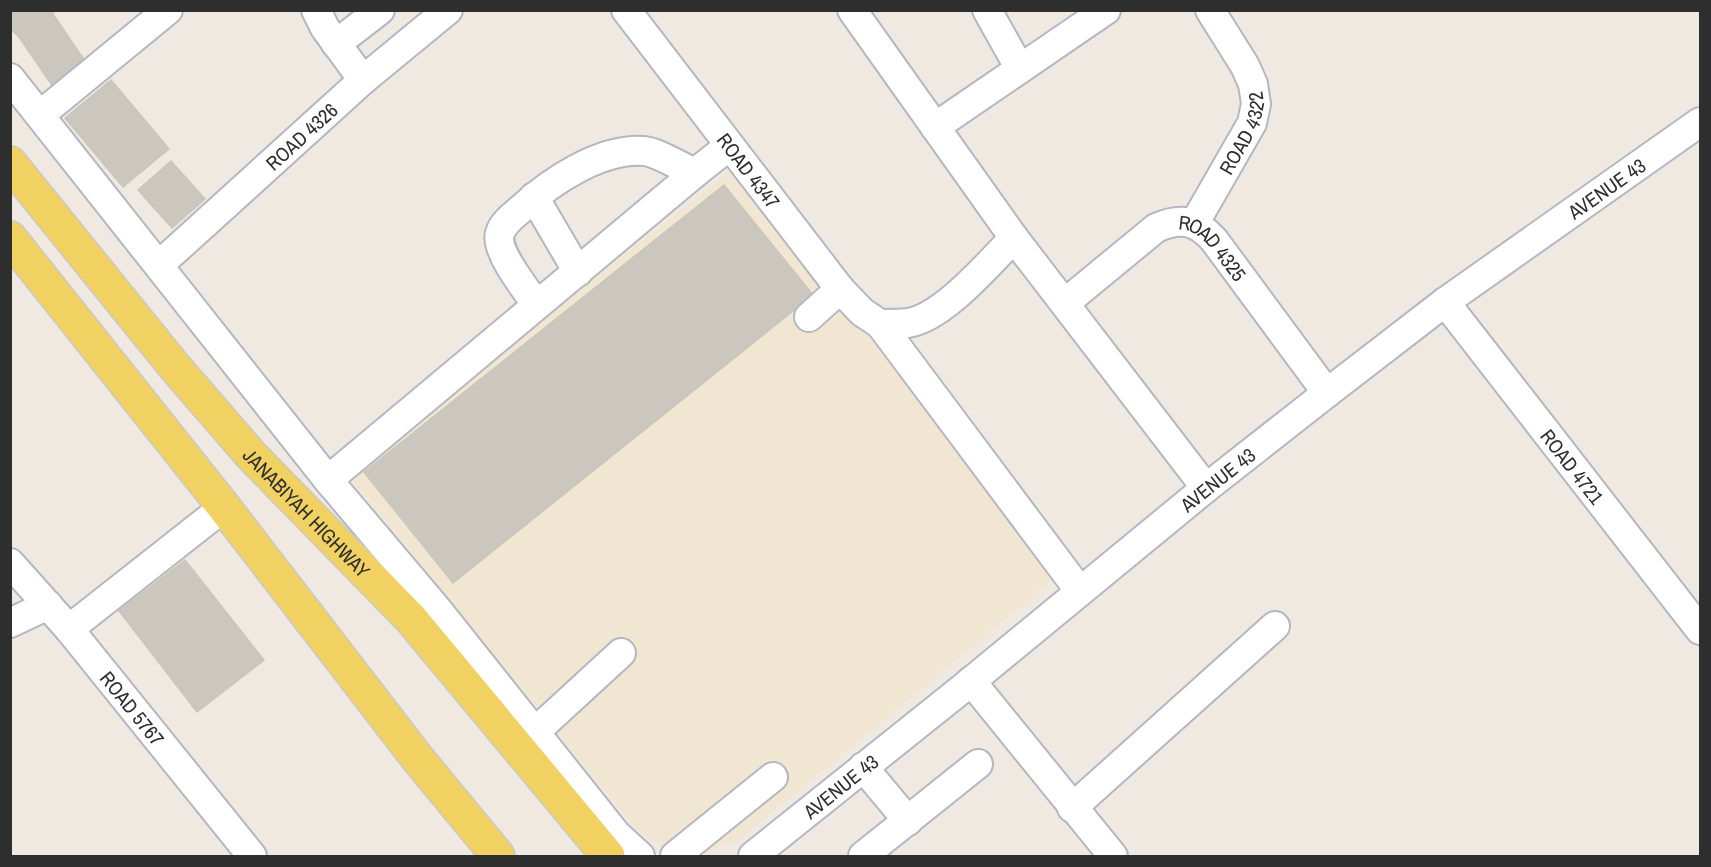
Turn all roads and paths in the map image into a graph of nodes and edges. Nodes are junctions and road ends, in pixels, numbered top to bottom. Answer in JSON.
{"nodes":[{"id":1,"x":168,"y":10,"type":"edge"},
{"id":2,"x":316,"y":10,"type":"edge"},
{"id":3,"x":380,"y":10,"type":"edge"},
{"id":4,"x":448,"y":10,"type":"edge"},
{"id":5,"x":626,"y":10,"type":"edge"},
{"id":6,"x":852,"y":10,"type":"edge"},
{"id":7,"x":987,"y":10,"type":"edge"},
{"id":8,"x":1106,"y":10,"type":"edge"},
{"id":9,"x":1210,"y":10,"type":"edge"},
{"id":10,"x":336,"y":44,"type":"junction"},
{"id":11,"x":1020,"y":69,"type":"junction"},
{"id":12,"x":10,"y":78,"type":"edge"},
{"id":13,"x":363,"y":81,"type":"junction"},
{"id":14,"x":40,"y":116,"type":"junction"},
{"id":15,"x":1701,"y":122,"type":"edge"},
{"id":16,"x":935,"y":127,"type":"junction"},
{"id":17,"x":729,"y":146,"type":"junction"},
{"id":18,"x":10,"y":164,"type":"edge"},
{"id":19,"x":695,"y":173,"type":"junction"},
{"id":20,"x":534,"y":197,"type":"junction"},
{"id":21,"x":1194,"y":224,"type":"junction"},
{"id":22,"x":10,"y":238,"type":"edge"},
{"id":23,"x":1014,"y":238,"type":"junction"},
{"id":24,"x":159,"y":265,"type":"junction"},
{"id":25,"x":578,"y":272,"type":"junction"},
{"id":26,"x":840,"y":289,"type":"junction"},
{"id":27,"x":1445,"y":302,"type":"junction"},
{"id":28,"x":1065,"y":303,"type":"junction"},
{"id":29,"x":537,"y":305,"type":"junction"},
{"id":30,"x":809,"y":317,"type":"dead end"},
{"id":31,"x":880,"y":324,"type":"junction"},
{"id":32,"x":1327,"y":393,"type":"junction"},
{"id":33,"x":328,"y":480,"type":"junction"},
{"id":34,"x":1206,"y":488,"type":"junction"},
{"id":35,"x":224,"y":507,"type":"junction"},
{"id":36,"x":10,"y":563,"type":"edge"},
{"id":37,"x":1079,"y":591,"type":"junction"},
{"id":38,"x":48,"y":604,"type":"junction"},
{"id":39,"x":10,"y":623,"type":"edge"},
{"id":40,"x":1275,"y":626,"type":"dead end"},
{"id":41,"x":69,"y":629,"type":"junction"},
{"id":42,"x":1701,"y":630,"type":"edge"},
{"id":43,"x":621,"y":653,"type":"dead end"},
{"id":44,"x":971,"y":681,"type":"junction"},
{"id":45,"x":535,"y":732,"type":"junction"},
{"id":46,"x":978,"y":764,"type":"dead end"},
{"id":47,"x":863,"y":767,"type":"junction"},
{"id":48,"x":773,"y":777,"type":"dead end"},
{"id":49,"x":1072,"y":808,"type":"junction"},
{"id":50,"x":908,"y":821,"type":"junction"},
{"id":51,"x":252,"y":856,"type":"edge"},
{"id":52,"x":498,"y":856,"type":"edge"},
{"id":53,"x":608,"y":856,"type":"edge"},
{"id":54,"x":640,"y":856,"type":"edge"},
{"id":55,"x":675,"y":856,"type":"edge"},
{"id":56,"x":753,"y":856,"type":"edge"},
{"id":57,"x":863,"y":856,"type":"edge"},
{"id":58,"x":1113,"y":856,"type":"edge"}],
"edges":[{"from":1,"to":14,"type":"street"},
{"from":2,"to":10,"type":"street"},
{"from":3,"to":10,"type":"street"},
{"from":4,"to":13,"type":"street","name":"ROAD 4326"},
{"from":5,"to":17,"type":"street","name":"ROAD 4347"},
{"from":6,"to":16,"type":"street"},
{"from":7,"to":11,"type":"street"},
{"from":8,"to":11,"type":"street"},
{"from":9,"to":21,"type":"street","name":"ROAD 4322"},
{"from":10,"to":13,"type":"street"},
{"from":11,"to":16,"type":"street"},
{"from":12,"to":14,"type":"street"},
{"from":13,"to":24,"type":"street","name":"ROAD 4326"},
{"from":14,"to":24,"type":"street"},
{"from":15,"to":27,"type":"street","name":"AVENUE 43"},
{"from":16,"to":23,"type":"street"},
{"from":17,"to":19,"type":"street"},
{"from":17,"to":26,"type":"street","name":"ROAD 4347"},
{"from":18,"to":53,"type":"main road","name":"JANABIYAH HIGHWAY"},
{"from":19,"to":20,"type":"street"},
{"from":19,"to":25,"type":"street"},
{"from":20,"to":25,"type":"street"},
{"from":20,"to":29,"type":"street"},
{"from":21,"to":28,"type":"street","name":"ROAD 4325"},
{"from":21,"to":32,"type":"street","name":"ROAD 4325"},
{"from":22,"to":35,"type":"main road"},
{"from":23,"to":28,"type":"street"},
{"from":23,"to":31,"type":"street"},
{"from":24,"to":33,"type":"street"},
{"from":25,"to":29,"type":"street"},
{"from":26,"to":30,"type":"street"},
{"from":26,"to":31,"type":"street","name":"ROAD 4347"},
{"from":27,"to":32,"type":"street","name":"AVENUE 43"},
{"from":27,"to":42,"type":"street","name":"ROAD 4721"},
{"from":28,"to":34,"type":"street"},
{"from":29,"to":33,"type":"street"},
{"from":31,"to":37,"type":"street","name":"ROAD 4347"},
{"from":32,"to":34,"type":"street","name":"AVENUE 43"},
{"from":33,"to":45,"type":"street"},
{"from":34,"to":37,"type":"street","name":"AVENUE 43"},
{"from":35,"to":41,"type":"street"},
{"from":35,"to":52,"type":"main road"},
{"from":36,"to":38,"type":"street","name":"ROAD 5767"},
{"from":37,"to":44,"type":"street","name":"AVENUE 43"},
{"from":38,"to":39,"type":"street"},
{"from":38,"to":41,"type":"street","name":"ROAD 5767"},
{"from":40,"to":49,"type":"street"},
{"from":41,"to":51,"type":"street","name":"ROAD 5767"},
{"from":43,"to":45,"type":"street"},
{"from":44,"to":47,"type":"street","name":"AVENUE 43"},
{"from":44,"to":49,"type":"street"},
{"from":45,"to":54,"type":"street"},
{"from":46,"to":50,"type":"street"},
{"from":47,"to":50,"type":"street"},
{"from":47,"to":56,"type":"street","name":"AVENUE 43"},
{"from":48,"to":55,"type":"street"},
{"from":49,"to":58,"type":"street"},
{"from":50,"to":57,"type":"street"}]}
